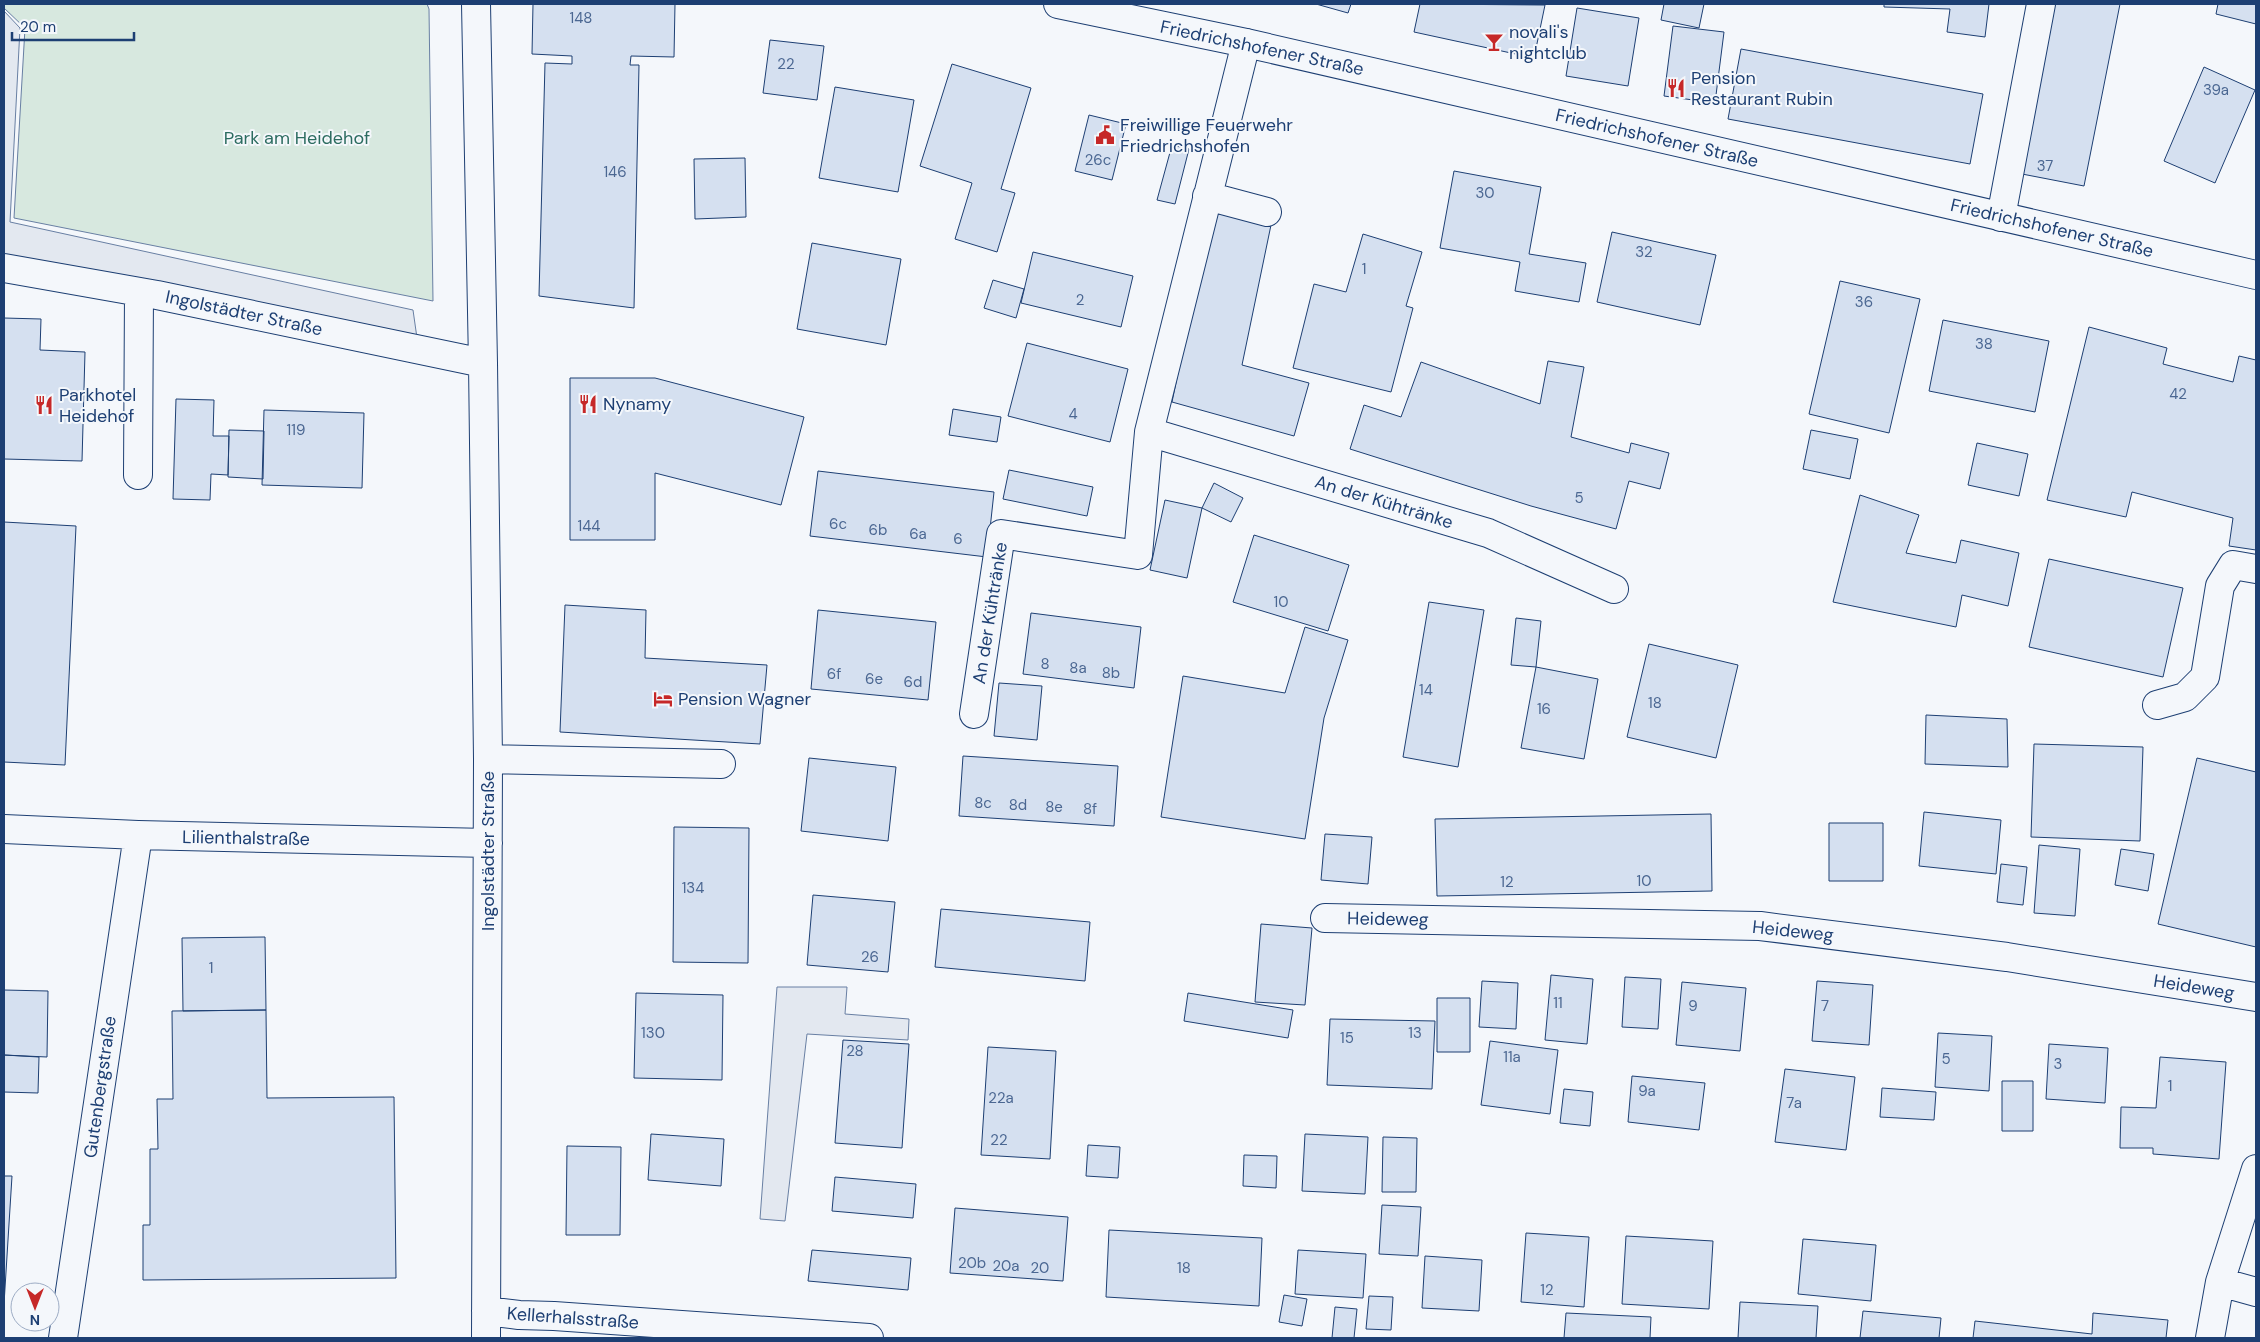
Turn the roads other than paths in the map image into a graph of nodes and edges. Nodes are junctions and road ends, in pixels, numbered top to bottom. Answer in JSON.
{"nodes":[{"id":1,"x":476,"y":4,"type":"edge"},
{"id":2,"x":1058,"y":4,"type":"edge"},
{"id":3,"x":2040,"y":4,"type":"edge"},
{"id":4,"x":1246,"y":43,"type":"junction"},
{"id":5,"x":1206,"y":196,"type":"junction"},
{"id":6,"x":1267,"y":212,"type":"dead end"},
{"id":7,"x":2001,"y":216,"type":"junction"},
{"id":8,"x":4,"y":268,"type":"edge"},
{"id":9,"x":2256,"y":275,"type":"edge"},
{"id":10,"x":139,"y":292,"type":"junction"},
{"id":11,"x":484,"y":363,"type":"junction"},
{"id":12,"x":1149,"y":432,"type":"junction"},
{"id":13,"x":138,"y":475,"type":"dead end"},
{"id":14,"x":2256,"y":569,"type":"edge"},
{"id":15,"x":1614,"y":589,"type":"dead end"},
{"id":16,"x":2157,"y":705,"type":"dead end"},
{"id":17,"x":974,"y":714,"type":"dead end"},
{"id":18,"x":488,"y":759,"type":"junction"},
{"id":19,"x":721,"y":764,"type":"dead end"},
{"id":20,"x":4,"y":829,"type":"edge"},
{"id":21,"x":138,"y":835,"type":"junction"},
{"id":22,"x":488,"y":843,"type":"junction"},
{"id":23,"x":1325,"y":918,"type":"dead end"},
{"id":24,"x":2256,"y":997,"type":"edge"},
{"id":25,"x":2256,"y":1169,"type":"edge"},
{"id":26,"x":2220,"y":1282,"type":"junction"},
{"id":27,"x":2256,"y":1292,"type":"edge"},
{"id":28,"x":486,"y":1311,"type":"junction"},
{"id":29,"x":761,"y":1334,"type":"edge"},
{"id":30,"x":63,"y":1338,"type":"edge"},
{"id":31,"x":486,"y":1338,"type":"edge"},
{"id":32,"x":869,"y":1338,"type":"edge"},
{"id":33,"x":2210,"y":1338,"type":"edge"}],
"edges":[{"from":1,"to":11,"type":"street","name":"Ingolstädter Straße"},
{"from":2,"to":4,"type":"street","name":"Friedrichshofener Straße"},
{"from":3,"to":7,"type":"street"},
{"from":4,"to":5,"type":"street","name":"An der Kühtränke"},
{"from":4,"to":7,"type":"street","name":"Friedrichshofener Straße"},
{"from":5,"to":6,"type":"street"},
{"from":5,"to":12,"type":"street","name":"An der Kühtränke"},
{"from":7,"to":9,"type":"street","name":"Friedrichshofener Straße"},
{"from":8,"to":10,"type":"street","name":"Ingolstädter Straße"},
{"from":10,"to":11,"type":"street","name":"Ingolstädter Straße"},
{"from":10,"to":13,"type":"street"},
{"from":11,"to":18,"type":"street","name":"Ingolstädter Straße"},
{"from":12,"to":15,"type":"street","name":"An der Kühtränke"},
{"from":12,"to":17,"type":"street","name":"An der Kühtränke"},
{"from":14,"to":16,"type":"street"},
{"from":18,"to":19,"type":"street"},
{"from":18,"to":22,"type":"street","name":"Ingolstädter Straße"},
{"from":20,"to":21,"type":"street","name":"Lilienthalstraße"},
{"from":21,"to":22,"type":"street","name":"Lilienthalstraße"},
{"from":21,"to":30,"type":"street","name":"Gutenbergstraße"},
{"from":22,"to":28,"type":"street","name":"Ingolstädter Straße"},
{"from":23,"to":24,"type":"street","name":"Heideweg"},
{"from":25,"to":26,"type":"street"},
{"from":26,"to":27,"type":"street"},
{"from":26,"to":33,"type":"street"},
{"from":28,"to":29,"type":"street","name":"Kellerhalsstraße"},
{"from":28,"to":31,"type":"street","name":"Ingolstädter Straße"},
{"from":29,"to":32,"type":"street","name":"Kellerhalsstraße"}]}
